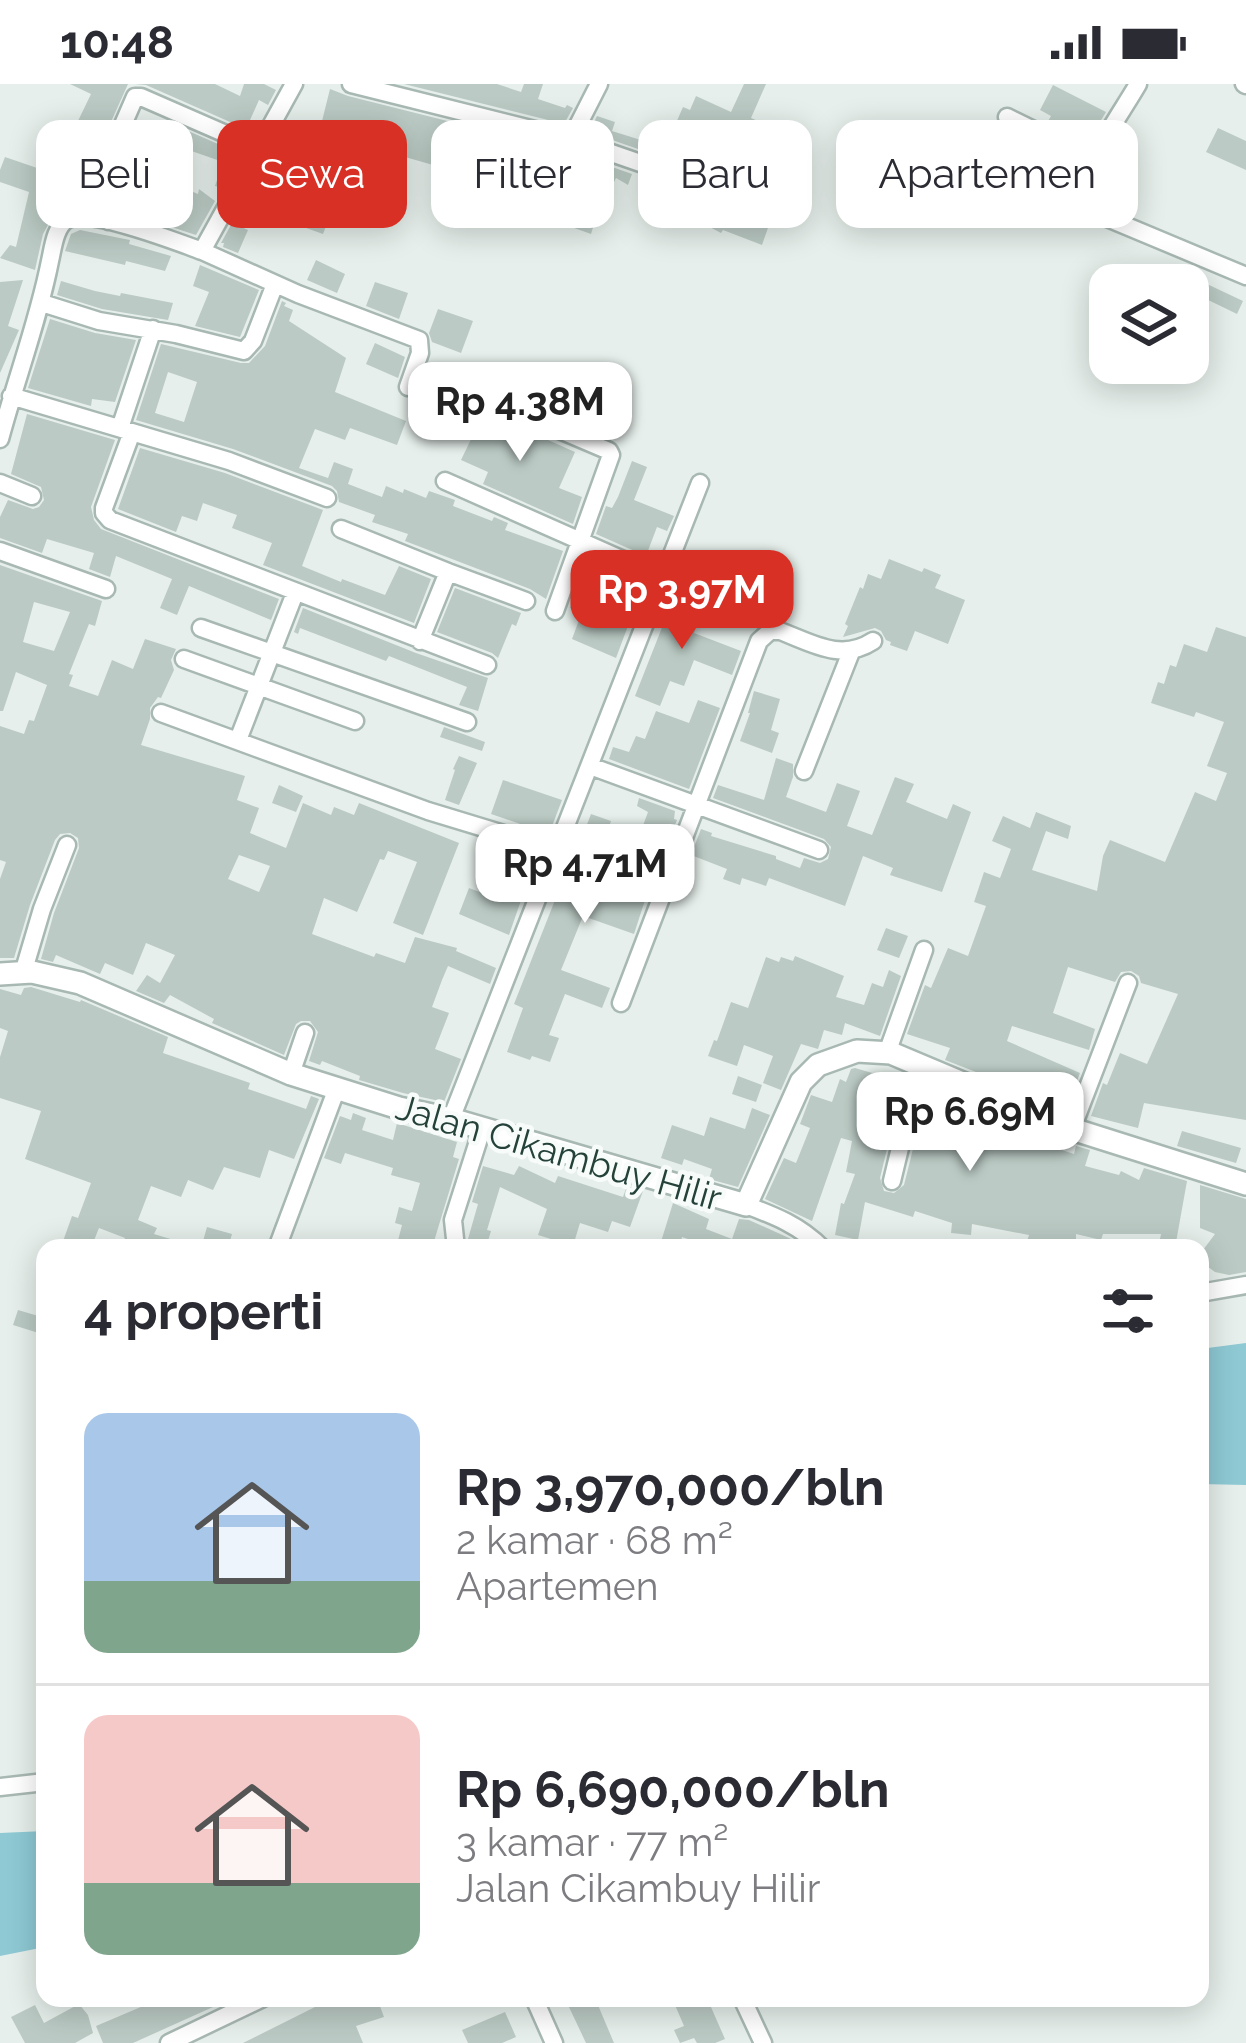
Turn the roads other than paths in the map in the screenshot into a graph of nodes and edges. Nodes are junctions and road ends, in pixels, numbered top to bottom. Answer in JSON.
{"nodes":[{"id":1,"x":294,"y":84,"type":"edge"},
{"id":2,"x":351,"y":84,"type":"edge"},
{"id":3,"x":598,"y":84,"type":"edge"},
{"id":4,"x":1138,"y":84,"type":"edge"},
{"id":5,"x":1007,"y":117,"type":"dead end"},
{"id":6,"x":125,"y":120,"type":"edge"},
{"id":7,"x":274,"y":120,"type":"edge"},
{"id":8,"x":495,"y":120,"type":"edge"},
{"id":9,"x":580,"y":120,"type":"edge"},
{"id":10,"x":1013,"y":120,"type":"edge"},
{"id":11,"x":1118,"y":120,"type":"edge"},
{"id":12,"x":217,"y":130,"type":"edge"},
{"id":13,"x":217,"y":223,"type":"edge"},
{"id":14,"x":60,"y":228,"type":"edge"},
{"id":15,"x":130,"y":228,"type":"edge"},
{"id":16,"x":1129,"y":228,"type":"edge"},
{"id":17,"x":202,"y":251,"type":"junction"},
{"id":18,"x":1246,"y":276,"type":"edge"},
{"id":19,"x":275,"y":284,"type":"junction"},
{"id":20,"x":42,"y":303,"type":"junction"},
{"id":21,"x":153,"y":329,"type":"junction"},
{"id":22,"x":408,"y":387,"type":"dead end"},
{"id":23,"x":475,"y":394,"type":"dead end"},
{"id":24,"x":11,"y":396,"type":"junction"},
{"id":25,"x":126,"y":430,"type":"junction"},
{"id":26,"x":0,"y":439,"type":"edge"},
{"id":27,"x":445,"y":481,"type":"dead end"},
{"id":28,"x":0,"y":483,"type":"edge"},
{"id":29,"x":700,"y":483,"type":"dead end"},
{"id":30,"x":32,"y":496,"type":"dead end"},
{"id":31,"x":327,"y":498,"type":"dead end"},
{"id":32,"x":341,"y":529,"type":"dead end"},
{"id":33,"x":580,"y":540,"type":"junction"},
{"id":34,"x":0,"y":551,"type":"edge"},
{"id":35,"x":448,"y":572,"type":"junction"},
{"id":36,"x":664,"y":578,"type":"junction"},
{"id":37,"x":106,"y":589,"type":"dead end"},
{"id":38,"x":295,"y":592,"type":"junction"},
{"id":39,"x":526,"y":601,"type":"dead end"},
{"id":40,"x":555,"y":611,"type":"dead end"},
{"id":41,"x":202,"y":628,"type":"dead end"},
{"id":42,"x":419,"y":641,"type":"junction"},
{"id":43,"x":873,"y":641,"type":"dead end"},
{"id":44,"x":851,"y":652,"type":"junction"},
{"id":45,"x":271,"y":653,"type":"junction"},
{"id":46,"x":184,"y":658,"type":"dead end"},
{"id":47,"x":487,"y":665,"type":"dead end"},
{"id":48,"x":258,"y":687,"type":"junction"},
{"id":49,"x":160,"y":713,"type":"dead end"},
{"id":50,"x":355,"y":722,"type":"dead end"},
{"id":51,"x":467,"y":722,"type":"dead end"},
{"id":52,"x":238,"y":740,"type":"junction"},
{"id":53,"x":590,"y":766,"type":"junction"},
{"id":54,"x":804,"y":771,"type":"dead end"},
{"id":55,"x":698,"y":804,"type":"junction"},
{"id":56,"x":67,"y":845,"type":"dead end"},
{"id":57,"x":556,"y":850,"type":"junction"},
{"id":58,"x":819,"y":850,"type":"dead end"},
{"id":59,"x":924,"y":950,"type":"dead end"},
{"id":60,"x":12,"y":974,"type":"edge"},
{"id":61,"x":1128,"y":983,"type":"dead end"},
{"id":62,"x":621,"y":1003,"type":"dead end"},
{"id":63,"x":305,"y":1034,"type":"dead end"},
{"id":64,"x":886,"y":1053,"type":"junction"},
{"id":65,"x":920,"y":1064,"type":"junction"},
{"id":66,"x":291,"y":1074,"type":"junction"},
{"id":67,"x":337,"y":1088,"type":"junction"},
{"id":68,"x":451,"y":1119,"type":"junction"},
{"id":69,"x":482,"y":1129,"type":"junction"},
{"id":70,"x":1072,"y":1129,"type":"junction"},
{"id":71,"x":892,"y":1181,"type":"dead end"},
{"id":72,"x":1246,"y":1184,"type":"edge"},
{"id":73,"x":746,"y":1205,"type":"junction"},
{"id":74,"x":280,"y":1239,"type":"edge"},
{"id":75,"x":455,"y":1239,"type":"edge"},
{"id":76,"x":813,"y":1239,"type":"edge"},
{"id":77,"x":1246,"y":1286,"type":"edge"},
{"id":78,"x":1209,"y":1292,"type":"edge"},
{"id":79,"x":36,"y":1783,"type":"edge"},
{"id":80,"x":0,"y":1787,"type":"edge"},
{"id":81,"x":244,"y":2007,"type":"edge"},
{"id":82,"x":538,"y":2007,"type":"edge"},
{"id":83,"x":746,"y":2007,"type":"edge"},
{"id":84,"x":169,"y":2043,"type":"edge"},
{"id":85,"x":554,"y":2043,"type":"edge"},
{"id":86,"x":763,"y":2043,"type":"edge"}],
"edges":[{"from":1,"to":7,"type":"street"},
{"from":2,"to":8,"type":"street"},
{"from":3,"to":9,"type":"street"},
{"from":4,"to":11,"type":"street"},
{"from":5,"to":10,"type":"street"},
{"from":6,"to":12,"type":"street"},
{"from":13,"to":17,"type":"street"},
{"from":14,"to":20,"type":"street"},
{"from":15,"to":17,"type":"street"},
{"from":16,"to":18,"type":"street"},
{"from":17,"to":19,"type":"street"},
{"from":19,"to":21,"type":"street"},
{"from":19,"to":22,"type":"street"},
{"from":20,"to":21,"type":"street"},
{"from":20,"to":24,"type":"street"},
{"from":21,"to":25,"type":"street"},
{"from":23,"to":33,"type":"street"},
{"from":24,"to":25,"type":"street"},
{"from":24,"to":26,"type":"street"},
{"from":25,"to":31,"type":"street"},
{"from":25,"to":38,"type":"street"},
{"from":27,"to":33,"type":"street"},
{"from":28,"to":30,"type":"street"},
{"from":29,"to":36,"type":"street"},
{"from":32,"to":35,"type":"street"},
{"from":33,"to":36,"type":"street"},
{"from":33,"to":40,"type":"street"},
{"from":34,"to":37,"type":"street"},
{"from":35,"to":39,"type":"street"},
{"from":35,"to":42,"type":"street"},
{"from":36,"to":53,"type":"street"},
{"from":38,"to":42,"type":"street"},
{"from":38,"to":45,"type":"street"},
{"from":41,"to":45,"type":"street"},
{"from":42,"to":47,"type":"street"},
{"from":43,"to":44,"type":"street"},
{"from":44,"to":54,"type":"street"},
{"from":44,"to":55,"type":"street"},
{"from":45,"to":48,"type":"street"},
{"from":45,"to":51,"type":"street"},
{"from":46,"to":48,"type":"street"},
{"from":48,"to":50,"type":"street"},
{"from":48,"to":52,"type":"street"},
{"from":49,"to":52,"type":"street"},
{"from":52,"to":57,"type":"street"},
{"from":53,"to":55,"type":"street"},
{"from":53,"to":57,"type":"street"},
{"from":55,"to":58,"type":"street"},
{"from":55,"to":62,"type":"street"},
{"from":56,"to":60,"type":"street"},
{"from":57,"to":68,"type":"street"},
{"from":59,"to":64,"type":"street"},
{"from":60,"to":66,"type":"street","name":"Jalan Cikambuy Hilir"},
{"from":61,"to":70,"type":"street"},
{"from":63,"to":66,"type":"street"},
{"from":64,"to":65,"type":"street","name":"Jalan Cikambuy Hilir"},
{"from":64,"to":73,"type":"street","name":"Jalan Cikambuy Hilir"},
{"from":65,"to":70,"type":"street","name":"Jalan Cikambuy Hilir"},
{"from":65,"to":71,"type":"street"},
{"from":66,"to":67,"type":"street","name":"Jalan Cikambuy Hilir"},
{"from":67,"to":68,"type":"street","name":"Jalan Cikambuy Hilir"},
{"from":67,"to":74,"type":"street"},
{"from":68,"to":69,"type":"street","name":"Jalan Cikambuy Hilir"},
{"from":69,"to":73,"type":"street","name":"Jalan Cikambuy Hilir"},
{"from":69,"to":75,"type":"street"},
{"from":70,"to":72,"type":"street","name":"Jalan Cikambuy Hilir"},
{"from":73,"to":76,"type":"street"},
{"from":77,"to":78,"type":"street"},
{"from":79,"to":80,"type":"street"},
{"from":81,"to":84,"type":"street"},
{"from":82,"to":85,"type":"street"},
{"from":83,"to":86,"type":"street"}]}
